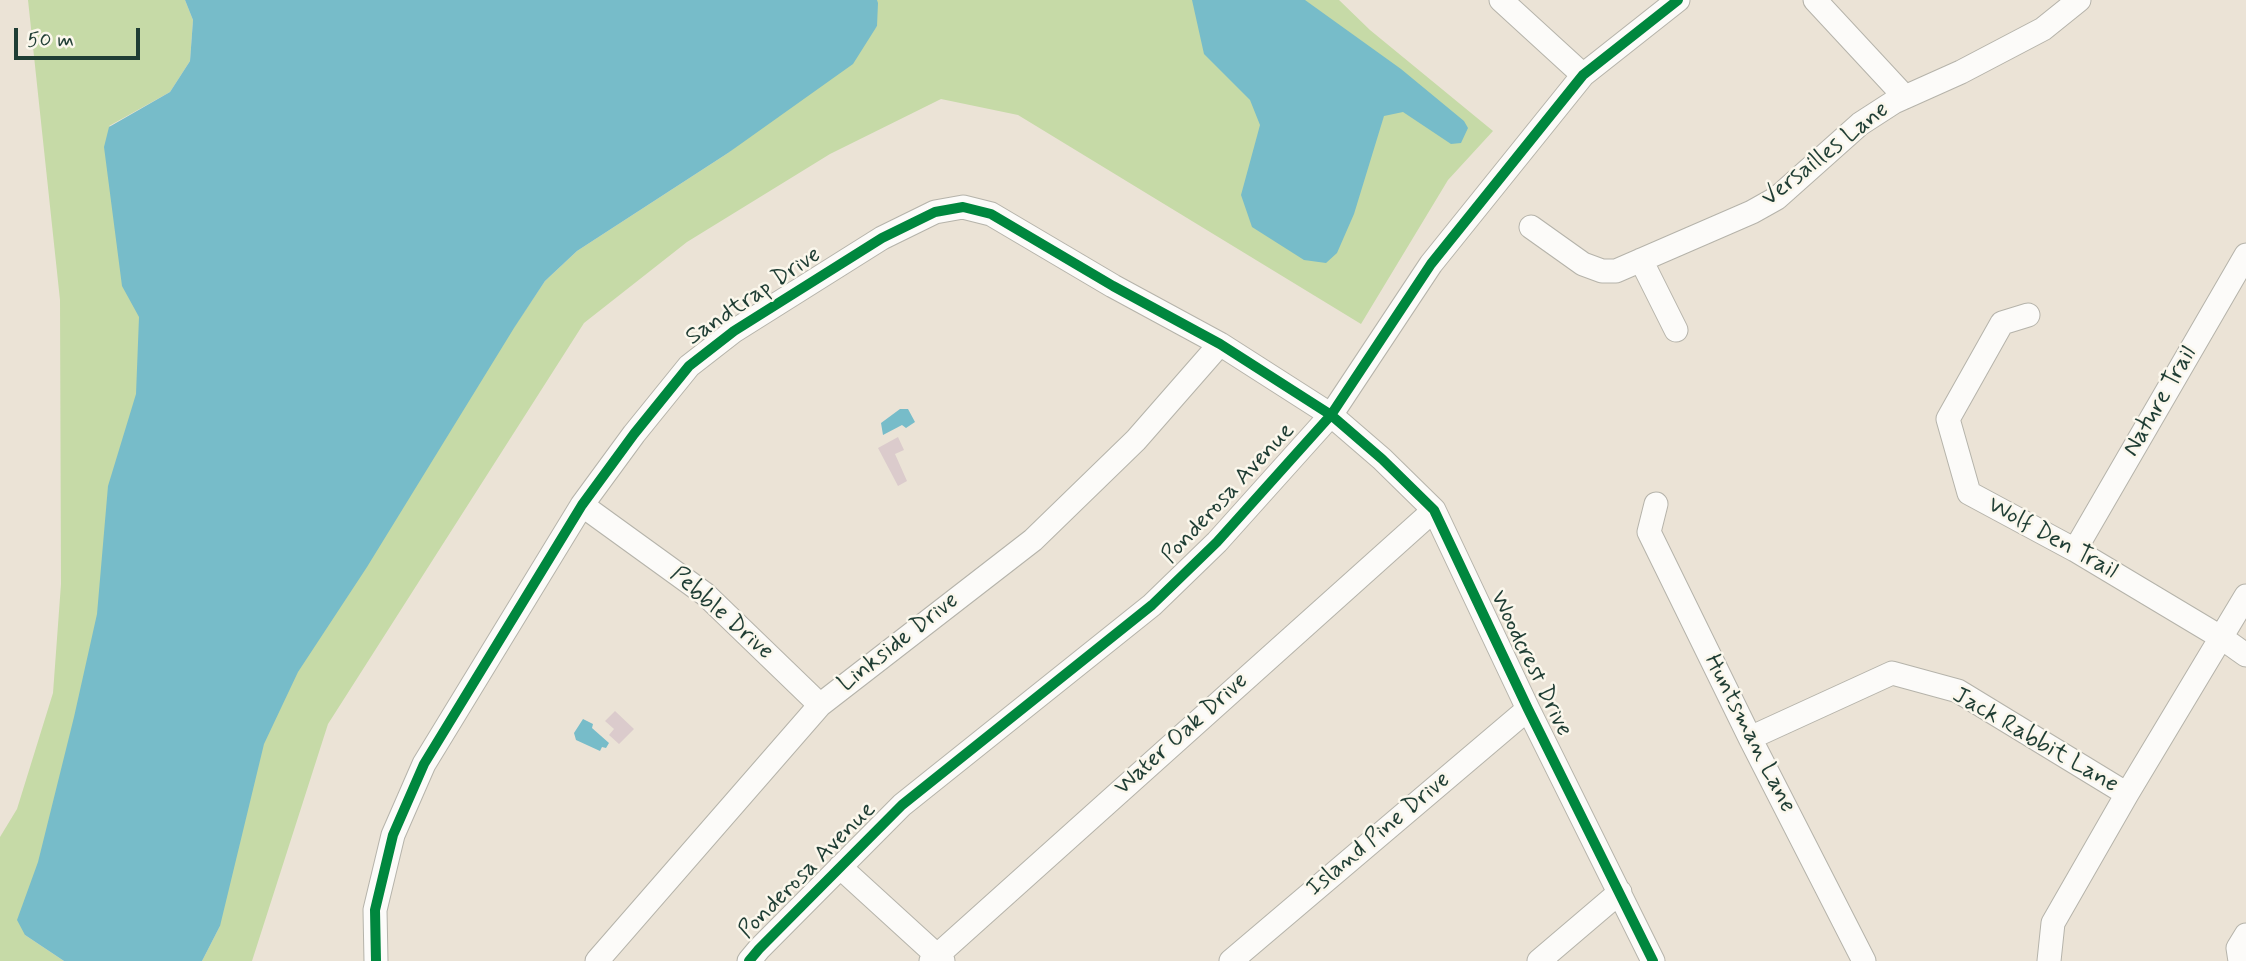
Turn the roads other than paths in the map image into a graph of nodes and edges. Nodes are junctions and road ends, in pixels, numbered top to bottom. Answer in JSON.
{"nodes":[{"id":1,"x":1501,"y":0,"type":"edge"},
{"id":2,"x":1678,"y":0,"type":"edge"},
{"id":3,"x":1815,"y":0,"type":"edge"},
{"id":4,"x":2079,"y":0,"type":"edge"},
{"id":5,"x":1583,"y":75,"type":"junction"},
{"id":6,"x":1905,"y":97,"type":"junction"},
{"id":7,"x":1531,"y":226,"type":"dead end"},
{"id":8,"x":2246,"y":255,"type":"edge"},
{"id":9,"x":1641,"y":260,"type":"junction"},
{"id":10,"x":2028,"y":315,"type":"dead end"},
{"id":11,"x":1676,"y":330,"type":"dead end"},
{"id":12,"x":1220,"y":344,"type":"junction"},
{"id":13,"x":1331,"y":415,"type":"junction"},
{"id":14,"x":1656,"y":504,"type":"dead end"},
{"id":15,"x":582,"y":505,"type":"junction"},
{"id":16,"x":1434,"y":510,"type":"junction"},
{"id":17,"x":2075,"y":550,"type":"junction"},
{"id":18,"x":2246,"y":596,"type":"edge"},
{"id":19,"x":2221,"y":638,"type":"junction"},
{"id":20,"x":2246,"y":656,"type":"edge"},
{"id":21,"x":820,"y":705,"type":"junction"},
{"id":22,"x":1528,"y":709,"type":"junction"},
{"id":23,"x":1750,"y":738,"type":"junction"},
{"id":24,"x":2127,"y":794,"type":"junction"},
{"id":25,"x":840,"y":867,"type":"junction"},
{"id":26,"x":1620,"y":892,"type":"junction"},
{"id":27,"x":2246,"y":935,"type":"edge"},
{"id":28,"x":937,"y":959,"type":"edge"},
{"id":29,"x":376,"y":961,"type":"edge"},
{"id":30,"x":597,"y":961,"type":"edge"},
{"id":31,"x":749,"y":961,"type":"edge"},
{"id":32,"x":1231,"y":961,"type":"edge"},
{"id":33,"x":1539,"y":961,"type":"edge"},
{"id":34,"x":1653,"y":961,"type":"edge"},
{"id":35,"x":1864,"y":961,"type":"edge"},
{"id":36,"x":2049,"y":961,"type":"edge"},
{"id":37,"x":2240,"y":961,"type":"edge"}],
"edges":[{"from":1,"to":5,"type":"street"},
{"from":2,"to":5,"type":"street","name":"Ponderosa Avenue"},
{"from":3,"to":6,"type":"street","name":"Versailles Lane"},
{"from":4,"to":6,"type":"street","name":"Versailles Lane"},
{"from":5,"to":13,"type":"street","name":"Ponderosa Avenue"},
{"from":6,"to":9,"type":"street","name":"Versailles Lane"},
{"from":7,"to":9,"type":"street","name":"Versailles Lane"},
{"from":8,"to":17,"type":"street","name":"Nature Trail"},
{"from":9,"to":11,"type":"street"},
{"from":10,"to":17,"type":"street","name":"Wolf Den Trail"},
{"from":12,"to":13,"type":"street","name":"Sandtrap Drive"},
{"from":12,"to":15,"type":"street","name":"Sandtrap Drive"},
{"from":12,"to":21,"type":"street","name":"Linkside Drive"},
{"from":13,"to":16,"type":"street","name":"Woodcrest Drive"},
{"from":13,"to":25,"type":"street","name":"Ponderosa Avenue"},
{"from":14,"to":23,"type":"street","name":"Huntsman Lane"},
{"from":15,"to":21,"type":"street","name":"Pebble Drive"},
{"from":15,"to":29,"type":"street","name":"Sandtrap Drive"},
{"from":16,"to":22,"type":"street","name":"Woodcrest Drive"},
{"from":16,"to":28,"type":"street","name":"Water Oak Drive"},
{"from":17,"to":19,"type":"street","name":"Wolf Den Trail"},
{"from":18,"to":19,"type":"street"},
{"from":19,"to":20,"type":"street","name":"Wolf Den Trail"},
{"from":19,"to":24,"type":"street"},
{"from":21,"to":30,"type":"street","name":"Linkside Drive"},
{"from":22,"to":26,"type":"street","name":"Woodcrest Drive"},
{"from":22,"to":32,"type":"street","name":"Island Pine Drive"},
{"from":23,"to":24,"type":"street","name":"Jack Rabbit Lane"},
{"from":23,"to":35,"type":"street","name":"Huntsman Lane"},
{"from":24,"to":36,"type":"street"},
{"from":25,"to":28,"type":"street"},
{"from":25,"to":31,"type":"street","name":"Ponderosa Avenue"},
{"from":26,"to":33,"type":"street"},
{"from":26,"to":34,"type":"street","name":"Woodcrest Drive"},
{"from":27,"to":37,"type":"street"}]}
